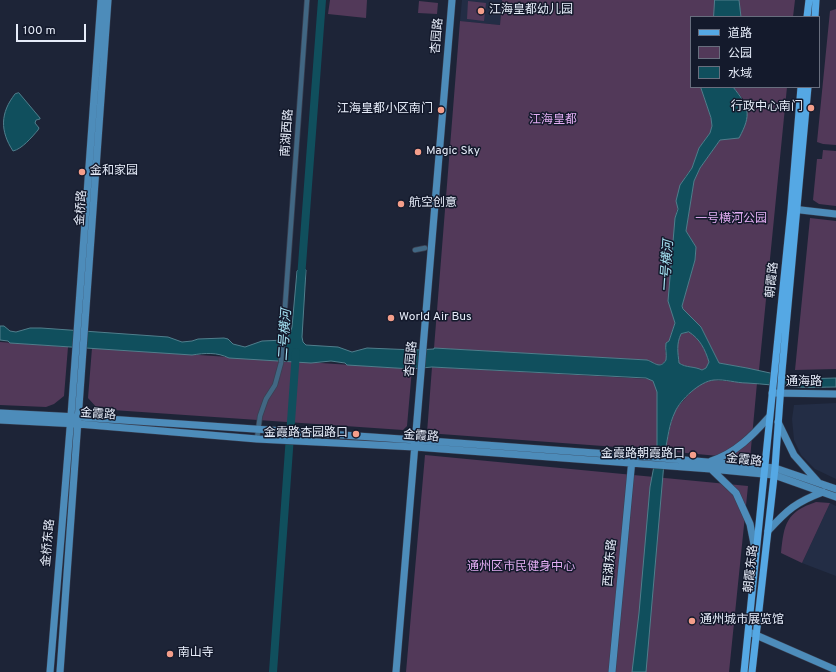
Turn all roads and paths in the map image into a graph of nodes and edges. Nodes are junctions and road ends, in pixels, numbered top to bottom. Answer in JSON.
{"nodes":[{"id":1,"x":101,"y":0,"type":"edge"},
{"id":2,"x":108,"y":0,"type":"edge"},
{"id":3,"x":307,"y":0,"type":"edge"},
{"id":4,"x":452,"y":0,"type":"edge"},
{"id":5,"x":809,"y":0,"type":"edge"},
{"id":6,"x":816,"y":0,"type":"edge"},
{"id":7,"x":807,"y":16,"type":"edge"},
{"id":8,"x":815,"y":16,"type":"edge"},
{"id":9,"x":801,"y":88,"type":"edge"},
{"id":10,"x":808,"y":88,"type":"edge"},
{"id":11,"x":794,"y":210,"type":"junction"},
{"id":12,"x":836,"y":214,"type":"edge"},
{"id":13,"x":425,"y":248,"type":"dead end"},
{"id":14,"x":415,"y":250,"type":"dead end"},
{"id":15,"x":776,"y":391,"type":"junction"},
{"id":16,"x":836,"y":394,"type":"edge"},
{"id":17,"x":0,"y":413,"type":"edge"},
{"id":18,"x":75,"y":416,"type":"junction"},
{"id":19,"x":769,"y":417,"type":"junction"},
{"id":20,"x":0,"y":420,"type":"edge"},
{"id":21,"x":778,"y":422,"type":"junction"},
{"id":22,"x":74,"y":424,"type":"junction"},
{"id":23,"x":258,"y":430,"type":"junction"},
{"id":24,"x":257,"y":439,"type":"junction"},
{"id":25,"x":416,"y":444,"type":"junction"},
{"id":26,"x":632,"y":459,"type":"junction"},
{"id":27,"x":648,"y":460,"type":"junction"},
{"id":28,"x":707,"y":462,"type":"junction"},
{"id":29,"x":711,"y":469,"type":"junction"},
{"id":30,"x":764,"y":471,"type":"junction"},
{"id":31,"x":775,"y":471,"type":"junction"},
{"id":32,"x":819,"y":484,"type":"junction"},
{"id":33,"x":836,"y":489,"type":"edge"},
{"id":34,"x":824,"y":492,"type":"junction"},
{"id":35,"x":836,"y":497,"type":"edge"},
{"id":36,"x":768,"y":531,"type":"junction"},
{"id":37,"x":756,"y":552,"type":"junction"},
{"id":38,"x":748,"y":632,"type":"junction"},
{"id":39,"x":756,"y":635,"type":"junction"},
{"id":40,"x":836,"y":670,"type":"edge"},
{"id":41,"x":50,"y":672,"type":"edge"},
{"id":42,"x":60,"y":672,"type":"edge"},
{"id":43,"x":396,"y":672,"type":"edge"},
{"id":44,"x":612,"y":672,"type":"edge"},
{"id":45,"x":744,"y":672,"type":"edge"},
{"id":46,"x":752,"y":672,"type":"edge"}],
"edges":[{"from":1,"to":18,"type":"street","name":"金桥路"},
{"from":2,"to":18,"type":"street","name":"金桥路"},
{"from":3,"to":23,"type":"street","name":"南湖西路"},
{"from":4,"to":25,"type":"street","name":"杏园路"},
{"from":5,"to":7,"type":"main road"},
{"from":6,"to":8,"type":"main road"},
{"from":9,"to":11,"type":"main road","name":"朝霞路"},
{"from":10,"to":11,"type":"main road","name":"朝霞路"},
{"from":11,"to":12,"type":"street"},
{"from":11,"to":15,"type":"main road","name":"朝霞路"},
{"from":11,"to":15,"type":"main road","name":"朝霞路"},
{"from":13,"to":14,"type":"street"},
{"from":15,"to":16,"type":"street","name":"通海路"},
{"from":15,"to":19,"type":"main road","name":"朝霞路"},
{"from":15,"to":21,"type":"main road","name":"朝霞路"},
{"from":17,"to":18,"type":"street","name":"金霞路"},
{"from":18,"to":22,"type":"street","name":"金桥东路"},
{"from":18,"to":23,"type":"street","name":"金霞路"},
{"from":19,"to":28,"type":"street"},
{"from":19,"to":30,"type":"main road","name":"朝霞路"},
{"from":20,"to":22,"type":"street","name":"金霞路"},
{"from":21,"to":31,"type":"main road","name":"朝霞路"},
{"from":21,"to":32,"type":"street"},
{"from":22,"to":24,"type":"street","name":"金霞路"},
{"from":22,"to":41,"type":"street","name":"金桥东路"},
{"from":22,"to":42,"type":"street","name":"金桥东路"},
{"from":23,"to":24,"type":"street","name":"南湖西路"},
{"from":23,"to":25,"type":"street","name":"金霞路"},
{"from":24,"to":25,"type":"street","name":"金霞路"},
{"from":25,"to":26,"type":"street","name":"金霞路"},
{"from":25,"to":43,"type":"street","name":"杏园路"},
{"from":26,"to":27,"type":"street","name":"金霞路"},
{"from":26,"to":44,"type":"street","name":"西湖东路"},
{"from":27,"to":28,"type":"street","name":"金霞路"},
{"from":27,"to":29,"type":"street","name":"金霞路"},
{"from":28,"to":30,"type":"street","name":"金霞路"},
{"from":29,"to":30,"type":"street","name":"金霞路"},
{"from":29,"to":37,"type":"street"},
{"from":30,"to":31,"type":"street","name":"金霞路"},
{"from":30,"to":37,"type":"main road","name":"朝霞东路"},
{"from":31,"to":32,"type":"street","name":"金霞路"},
{"from":31,"to":34,"type":"street","name":"金霞路"},
{"from":31,"to":36,"type":"main road","name":"朝霞东路"},
{"from":32,"to":33,"type":"street","name":"金霞路"},
{"from":34,"to":35,"type":"street","name":"金霞路"},
{"from":34,"to":36,"type":"street"},
{"from":36,"to":39,"type":"main road","name":"朝霞东路"},
{"from":37,"to":38,"type":"main road","name":"朝霞东路"},
{"from":38,"to":39,"type":"street"},
{"from":38,"to":45,"type":"main road","name":"朝霞东路"},
{"from":39,"to":40,"type":"street"},
{"from":39,"to":46,"type":"main road","name":"朝霞东路"}]}
